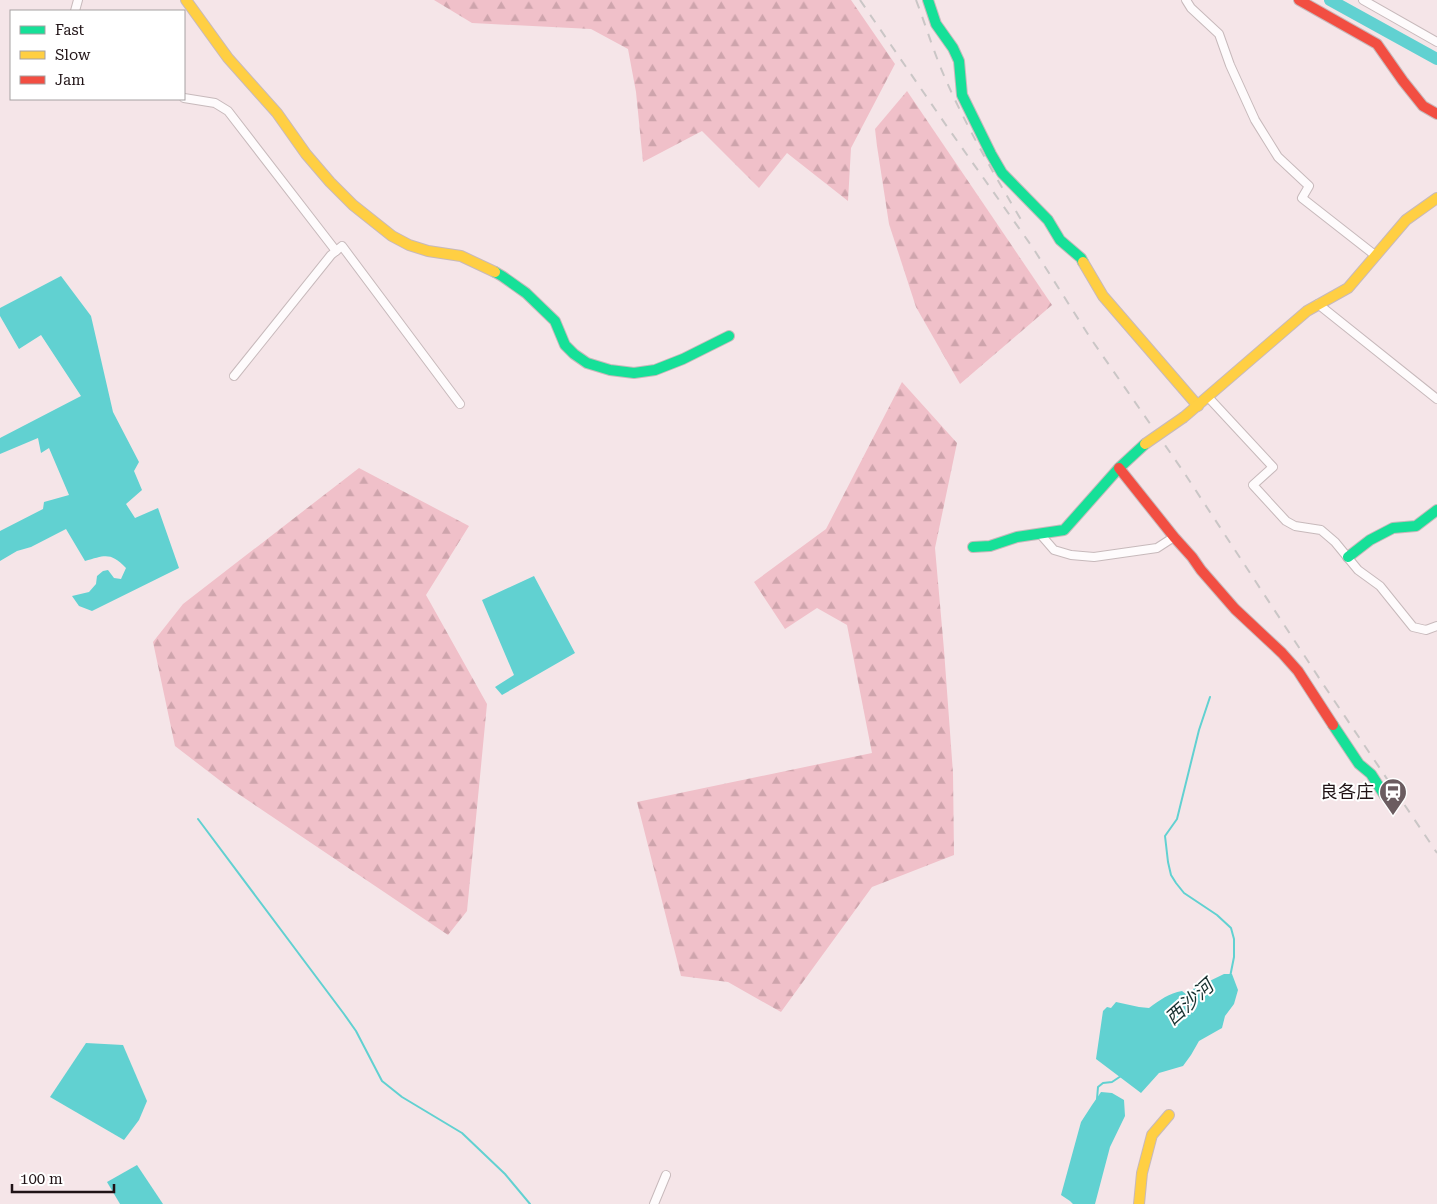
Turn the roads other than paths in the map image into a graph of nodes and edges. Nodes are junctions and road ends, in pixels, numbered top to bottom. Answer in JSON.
{"nodes":[{"id":1,"x":186,"y":0,"type":"edge"},
{"id":2,"x":928,"y":0,"type":"edge"},
{"id":3,"x":1186,"y":0,"type":"edge"},
{"id":4,"x":1299,"y":0,"type":"edge"},
{"id":5,"x":1363,"y":0,"type":"edge"},
{"id":6,"x":1437,"y":42,"type":"edge"},
{"id":7,"x":185,"y":98,"type":"edge"},
{"id":8,"x":1437,"y":114,"type":"edge"},
{"id":9,"x":1437,"y":198,"type":"edge"},
{"id":10,"x":336,"y":251,"type":"junction"},
{"id":11,"x":1376,"y":256,"type":"junction"},
{"id":12,"x":1318,"y":304,"type":"junction"},
{"id":13,"x":729,"y":336,"type":"dead end"},
{"id":14,"x":234,"y":376,"type":"dead end"},
{"id":15,"x":1208,"y":397,"type":"junction"},
{"id":16,"x":1437,"y":399,"type":"edge"},
{"id":17,"x":460,"y":404,"type":"dead end"},
{"id":18,"x":1198,"y":406,"type":"junction"},
{"id":19,"x":1119,"y":468,"type":"junction"},
{"id":20,"x":1437,"y":510,"type":"edge"},
{"id":21,"x":1040,"y":535,"type":"junction"},
{"id":22,"x":1174,"y":537,"type":"junction"},
{"id":23,"x":973,"y":547,"type":"dead end"},
{"id":24,"x":1348,"y":557,"type":"junction"},
{"id":25,"x":1437,"y":626,"type":"edge"},
{"id":26,"x":1384,"y":796,"type":"dead end"},
{"id":27,"x":1169,"y":1115,"type":"dead end"},
{"id":28,"x":666,"y":1175,"type":"dead end"},
{"id":29,"x":654,"y":1204,"type":"edge"},
{"id":30,"x":1139,"y":1204,"type":"edge"}],
"edges":[{"from":1,"to":13,"type":"street"},
{"from":2,"to":18,"type":"street"},
{"from":3,"to":11,"type":"street"},
{"from":4,"to":8,"type":"street"},
{"from":5,"to":6,"type":"street"},
{"from":7,"to":10,"type":"street"},
{"from":9,"to":11,"type":"street"},
{"from":10,"to":14,"type":"street"},
{"from":10,"to":17,"type":"street"},
{"from":11,"to":12,"type":"street"},
{"from":12,"to":15,"type":"street"},
{"from":12,"to":16,"type":"street"},
{"from":15,"to":18,"type":"street"},
{"from":15,"to":24,"type":"street"},
{"from":18,"to":19,"type":"street","bridge":true},
{"from":19,"to":21,"type":"street"},
{"from":19,"to":22,"type":"street"},
{"from":20,"to":24,"type":"street"},
{"from":21,"to":22,"type":"street"},
{"from":21,"to":23,"type":"street"},
{"from":22,"to":26,"type":"street"},
{"from":24,"to":25,"type":"street"},
{"from":27,"to":30,"type":"street"},
{"from":28,"to":29,"type":"street"}]}
